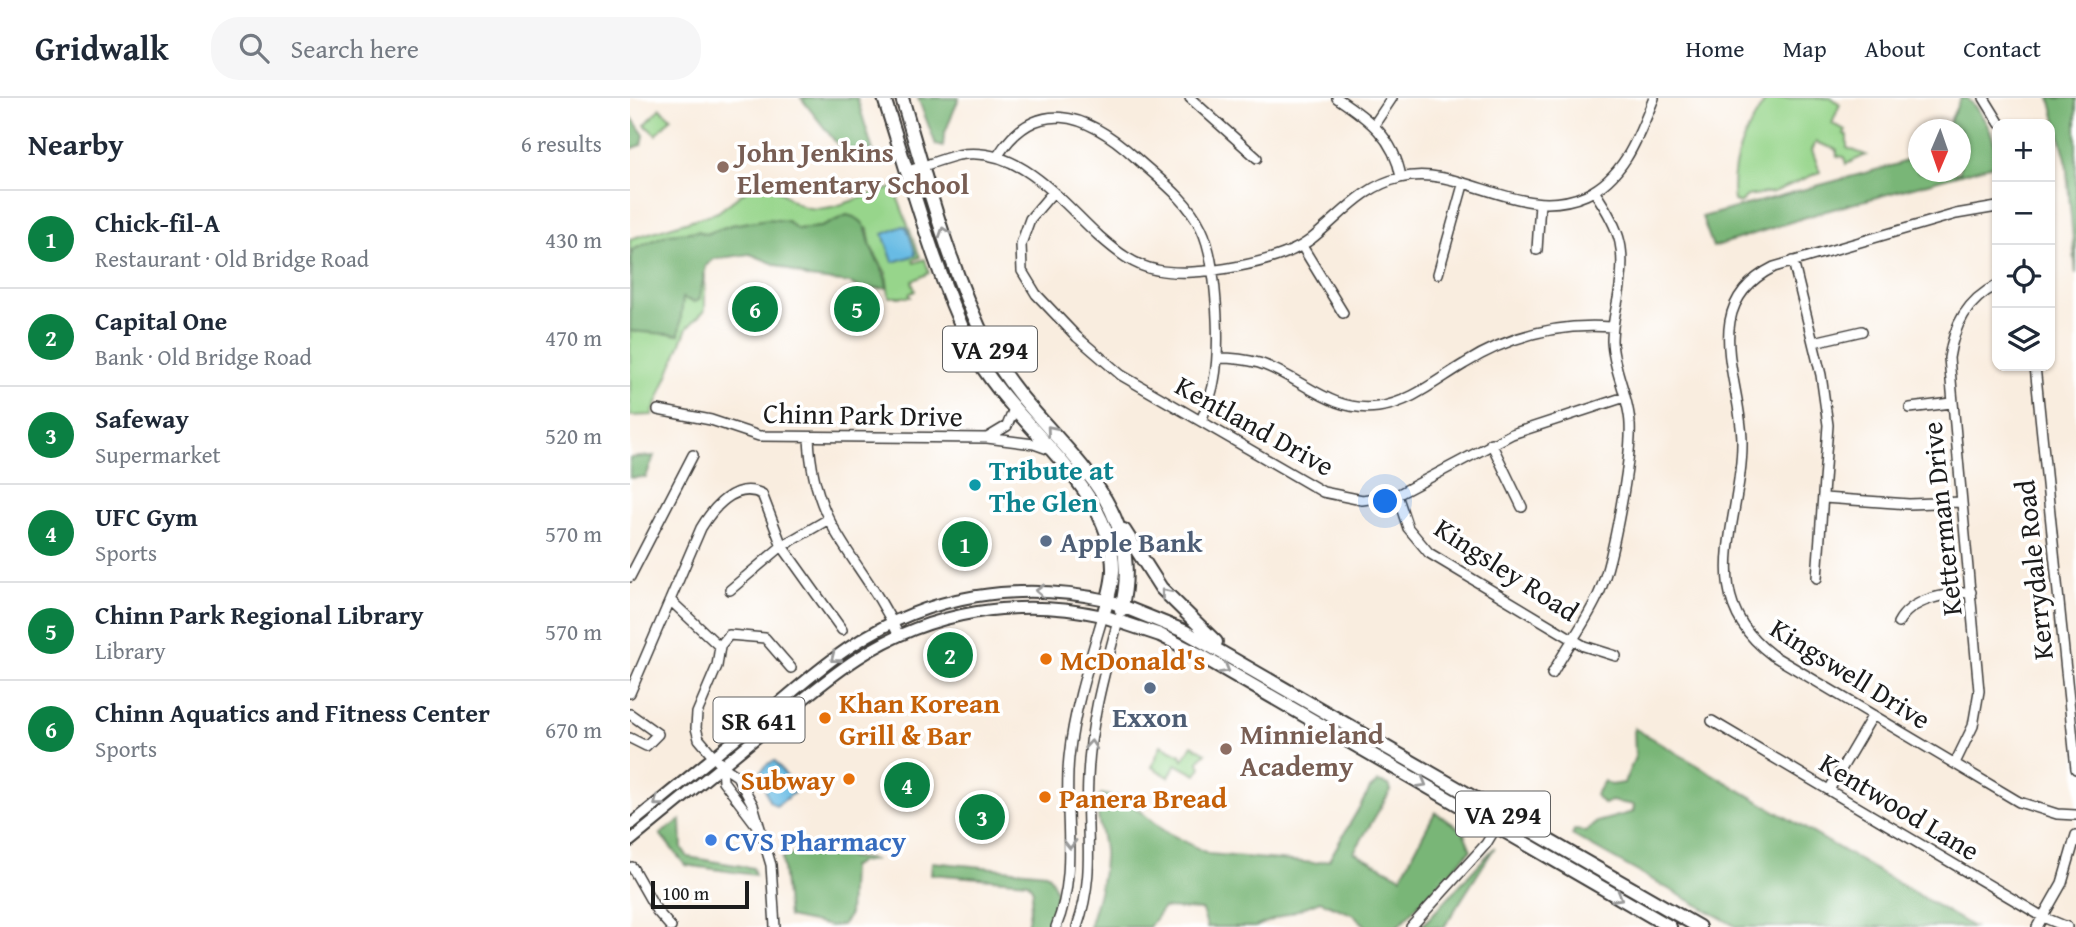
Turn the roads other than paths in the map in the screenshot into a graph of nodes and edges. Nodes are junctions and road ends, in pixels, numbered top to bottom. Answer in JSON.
{"nodes":[{"id":1,"x":884,"y":98,"type":"edge"},
{"id":2,"x":902,"y":98,"type":"edge"},
{"id":3,"x":1189,"y":98,"type":"edge"},
{"id":4,"x":1338,"y":98,"type":"edge"},
{"id":5,"x":1392,"y":98,"type":"edge"},
{"id":6,"x":1654,"y":98,"type":"edge"},
{"id":7,"x":1984,"y":98,"type":"edge"},
{"id":8,"x":1078,"y":109,"type":"dead end"},
{"id":9,"x":1015,"y":119,"type":"dead end"},
{"id":10,"x":1997,"y":119,"type":"edge"},
{"id":11,"x":1374,"y":125,"type":"junction"},
{"id":12,"x":997,"y":157,"type":"junction"},
{"id":13,"x":1257,"y":158,"type":"dead end"},
{"id":14,"x":923,"y":167,"type":"junction"},
{"id":15,"x":908,"y":171,"type":"junction"},
{"id":16,"x":1401,"y":177,"type":"junction"},
{"id":17,"x":1463,"y":185,"type":"junction"},
{"id":18,"x":1594,"y":191,"type":"junction"},
{"id":19,"x":1053,"y":192,"type":"junction"},
{"id":20,"x":1540,"y":203,"type":"junction"},
{"id":21,"x":1992,"y":208,"type":"edge"},
{"id":22,"x":1301,"y":246,"type":"junction"},
{"id":23,"x":1537,"y":250,"type":"dead end"},
{"id":24,"x":1793,"y":261,"type":"junction"},
{"id":25,"x":1212,"y":268,"type":"junction"},
{"id":26,"x":1438,"y":274,"type":"dead end"},
{"id":27,"x":1992,"y":289,"type":"edge"},
{"id":28,"x":1343,"y":313,"type":"dead end"},
{"id":29,"x":1612,"y":327,"type":"junction"},
{"id":30,"x":1862,"y":331,"type":"dead end"},
{"id":31,"x":1814,"y":342,"type":"junction"},
{"id":32,"x":1217,"y":358,"type":"junction"},
{"id":33,"x":2036,"y":371,"type":"edge"},
{"id":34,"x":1625,"y":397,"type":"junction"},
{"id":35,"x":1951,"y":403,"type":"junction"},
{"id":36,"x":1910,"y":408,"type":"dead end"},
{"id":37,"x":1014,"y":409,"type":"junction"},
{"id":38,"x":658,"y":410,"type":"dead end"},
{"id":39,"x":1201,"y":421,"type":"junction"},
{"id":40,"x":809,"y":438,"type":"junction"},
{"id":41,"x":987,"y":439,"type":"junction"},
{"id":42,"x":1491,"y":443,"type":"junction"},
{"id":43,"x":1049,"y":450,"type":"junction"},
{"id":44,"x":693,"y":455,"type":"dead end"},
{"id":45,"x":1396,"y":495,"type":"junction"},
{"id":46,"x":1824,"y":498,"type":"junction"},
{"id":47,"x":1109,"y":502,"type":"junction"},
{"id":48,"x":1962,"y":502,"type":"junction"},
{"id":49,"x":1522,"y":507,"type":"dead end"},
{"id":50,"x":827,"y":520,"type":"junction"},
{"id":51,"x":782,"y":546,"type":"junction"},
{"id":52,"x":630,"y":577,"type":"edge"},
{"id":53,"x":1817,"y":578,"type":"dead end"},
{"id":54,"x":730,"y":590,"type":"dead end"},
{"id":55,"x":1971,"y":592,"type":"junction"},
{"id":56,"x":670,"y":600,"type":"junction"},
{"id":57,"x":1107,"y":600,"type":"junction"},
{"id":58,"x":1122,"y":605,"type":"junction"},
{"id":59,"x":1103,"y":616,"type":"junction"},
{"id":60,"x":1118,"y":621,"type":"junction"},
{"id":61,"x":892,"y":622,"type":"junction"},
{"id":62,"x":1898,"y":624,"type":"dead end"},
{"id":63,"x":842,"y":630,"type":"dead end"},
{"id":64,"x":899,"y":636,"type":"junction"},
{"id":65,"x":1572,"y":639,"type":"junction"},
{"id":66,"x":720,"y":647,"type":"junction"},
{"id":67,"x":1616,"y":656,"type":"dead end"},
{"id":68,"x":791,"y":668,"type":"dead end"},
{"id":69,"x":1252,"y":670,"type":"junction"},
{"id":70,"x":1552,"y":674,"type":"dead end"},
{"id":71,"x":630,"y":693,"type":"edge"},
{"id":72,"x":630,"y":715,"type":"edge"},
{"id":73,"x":1873,"y":715,"type":"junction"},
{"id":74,"x":1712,"y":721,"type":"dead end"},
{"id":75,"x":630,"y":738,"type":"edge"},
{"id":76,"x":714,"y":757,"type":"junction"},
{"id":77,"x":1955,"y":764,"type":"junction"},
{"id":78,"x":722,"y":766,"type":"junction"},
{"id":79,"x":2076,"y":769,"type":"edge"},
{"id":80,"x":1829,"y":790,"type":"junction"},
{"id":81,"x":2076,"y":815,"type":"edge"},
{"id":82,"x":1500,"y":821,"type":"junction"},
{"id":83,"x":630,"y":825,"type":"edge"},
{"id":84,"x":2076,"y":835,"type":"edge"},
{"id":85,"x":630,"y":841,"type":"edge"},
{"id":86,"x":632,"y":867,"type":"dead end"},
{"id":87,"x":2043,"y":917,"type":"junction"},
{"id":88,"x":671,"y":927,"type":"edge"},
{"id":89,"x":775,"y":927,"type":"edge"},
{"id":90,"x":1056,"y":927,"type":"edge"},
{"id":91,"x":1077,"y":927,"type":"edge"},
{"id":92,"x":1411,"y":927,"type":"edge"},
{"id":93,"x":1670,"y":927,"type":"edge"},
{"id":94,"x":1699,"y":927,"type":"edge"},
{"id":95,"x":2037,"y":927,"type":"edge"},
{"id":96,"x":2067,"y":927,"type":"edge"}],
"edges":[{"from":1,"to":15,"type":"highway","number":"VA 294"},
{"from":2,"to":14,"type":"highway","number":"VA 294"},
{"from":3,"to":13,"type":"street"},
{"from":4,"to":11,"type":"street"},
{"from":5,"to":11,"type":"street"},
{"from":6,"to":18,"type":"street"},
{"from":7,"to":10,"type":"street"},
{"from":8,"to":25,"type":"street"},
{"from":9,"to":12,"type":"street"},
{"from":11,"to":16,"type":"street"},
{"from":12,"to":14,"type":"street"},
{"from":12,"to":19,"type":"street"},
{"from":14,"to":15,"type":"street"},
{"from":47,"to":14,"type":"highway","number":"VA 294","one_way":true},
{"from":15,"to":37,"type":"highway","number":"VA 294"},
{"from":16,"to":17,"type":"street"},
{"from":16,"to":22,"type":"street"},
{"from":17,"to":20,"type":"street"},
{"from":17,"to":26,"type":"street"},
{"from":18,"to":20,"type":"street"},
{"from":18,"to":29,"type":"street"},
{"from":19,"to":25,"type":"street"},
{"from":19,"to":39,"type":"street","name":"Kentland Drive"},
{"from":20,"to":23,"type":"street"},
{"from":21,"to":24,"type":"street","name":"Kingswell Drive"},
{"from":22,"to":25,"type":"street"},
{"from":22,"to":28,"type":"street"},
{"from":24,"to":31,"type":"street"},
{"from":24,"to":73,"type":"street","name":"Kingswell Drive"},
{"from":25,"to":32,"type":"street"},
{"from":27,"to":35,"type":"street","name":"Ketterman Drive"},
{"from":29,"to":32,"type":"street"},
{"from":29,"to":34,"type":"street"},
{"from":30,"to":31,"type":"street"},
{"from":31,"to":46,"type":"street"},
{"from":32,"to":39,"type":"street"},
{"from":33,"to":79,"type":"street","name":"Kerrydale Road"},
{"from":34,"to":42,"type":"street","name":"Kentland Drive"},
{"from":34,"to":65,"type":"street"},
{"from":35,"to":36,"type":"street"},
{"from":35,"to":48,"type":"street","name":"Ketterman Drive"},
{"from":37,"to":41,"type":"street","name":"Chinn Park Drive"},
{"from":37,"to":43,"type":"highway","number":"VA 294"},
{"from":38,"to":40,"type":"street","name":"Chinn Park Drive"},
{"from":39,"to":45,"type":"street","name":"Kentland Drive"},
{"from":40,"to":41,"type":"street","name":"Chinn Park Drive"},
{"from":40,"to":50,"type":"street"},
{"from":41,"to":43,"type":"street","name":"Chinn Park Drive"},
{"from":42,"to":45,"type":"street","name":"Kentland Drive"},
{"from":42,"to":49,"type":"street"},
{"from":43,"to":57,"type":"highway","number":"VA 294"},
{"from":44,"to":52,"type":"street"},
{"from":45,"to":65,"type":"street","name":"Kingsley Road"},
{"from":46,"to":48,"type":"street"},
{"from":46,"to":53,"type":"street"},
{"from":47,"to":58,"type":"highway"},
{"from":69,"to":47,"type":"highway","number":"VA 294","one_way":true},
{"from":48,"to":55,"type":"street","name":"Ketterman Drive"},
{"from":50,"to":51,"type":"street"},
{"from":50,"to":61,"type":"street"},
{"from":51,"to":54,"type":"street"},
{"from":51,"to":56,"type":"street"},
{"from":51,"to":63,"type":"street"},
{"from":55,"to":62,"type":"street"},
{"from":55,"to":77,"type":"street","name":"Ketterman Drive"},
{"from":56,"to":66,"type":"street"},
{"from":56,"to":71,"type":"street"},
{"from":57,"to":58,"type":"highway"},
{"from":57,"to":59,"type":"highway","number":"VA 294"},
{"from":57,"to":61,"type":"main road","number":"SR 641","one_way":true},
{"from":58,"to":60,"type":"highway"},
{"from":58,"to":69,"type":"highway"},
{"from":59,"to":60,"type":"highway","number":"VA 294"},
{"from":59,"to":64,"type":"main road","number":"SR 641"},
{"from":59,"to":90,"type":"street","one_way":true},
{"from":60,"to":82,"type":"highway","number":"VA 294","one_way":true},
{"from":91,"to":60,"type":"street","one_way":true},
{"from":61,"to":64,"type":"street"},
{"from":61,"to":76,"type":"main road","number":"SR 641","one_way":true},
{"from":64,"to":78,"type":"main road","number":"SR 641"},
{"from":65,"to":67,"type":"street","name":"Kingsley Road"},
{"from":65,"to":70,"type":"street"},
{"from":66,"to":68,"type":"street"},
{"from":66,"to":76,"type":"street"},
{"from":69,"to":82,"type":"highway","number":"VA 294"},
{"from":72,"to":75,"type":"street"},
{"from":73,"to":77,"type":"street","name":"Kingswell Drive"},
{"from":73,"to":80,"type":"street"},
{"from":74,"to":80,"type":"street","name":"Kentwood Lane"},
{"from":76,"to":78,"type":"street"},
{"from":76,"to":83,"type":"main road","number":"SR 641","one_way":true},
{"from":77,"to":81,"type":"street","name":"Kingswell Drive"},
{"from":78,"to":85,"type":"main road","number":"SR 641"},
{"from":78,"to":89,"type":"street"},
{"from":80,"to":87,"type":"street","name":"Kentwood Lane"},
{"from":82,"to":92,"type":"street"},
{"from":82,"to":93,"type":"highway","number":"VA 294","one_way":true},
{"from":82,"to":94,"type":"highway","number":"VA 294"},
{"from":84,"to":87,"type":"street"},
{"from":86,"to":88,"type":"street"},
{"from":87,"to":95,"type":"street"},
{"from":87,"to":96,"type":"street","name":"Kentwood Lane"}]}
